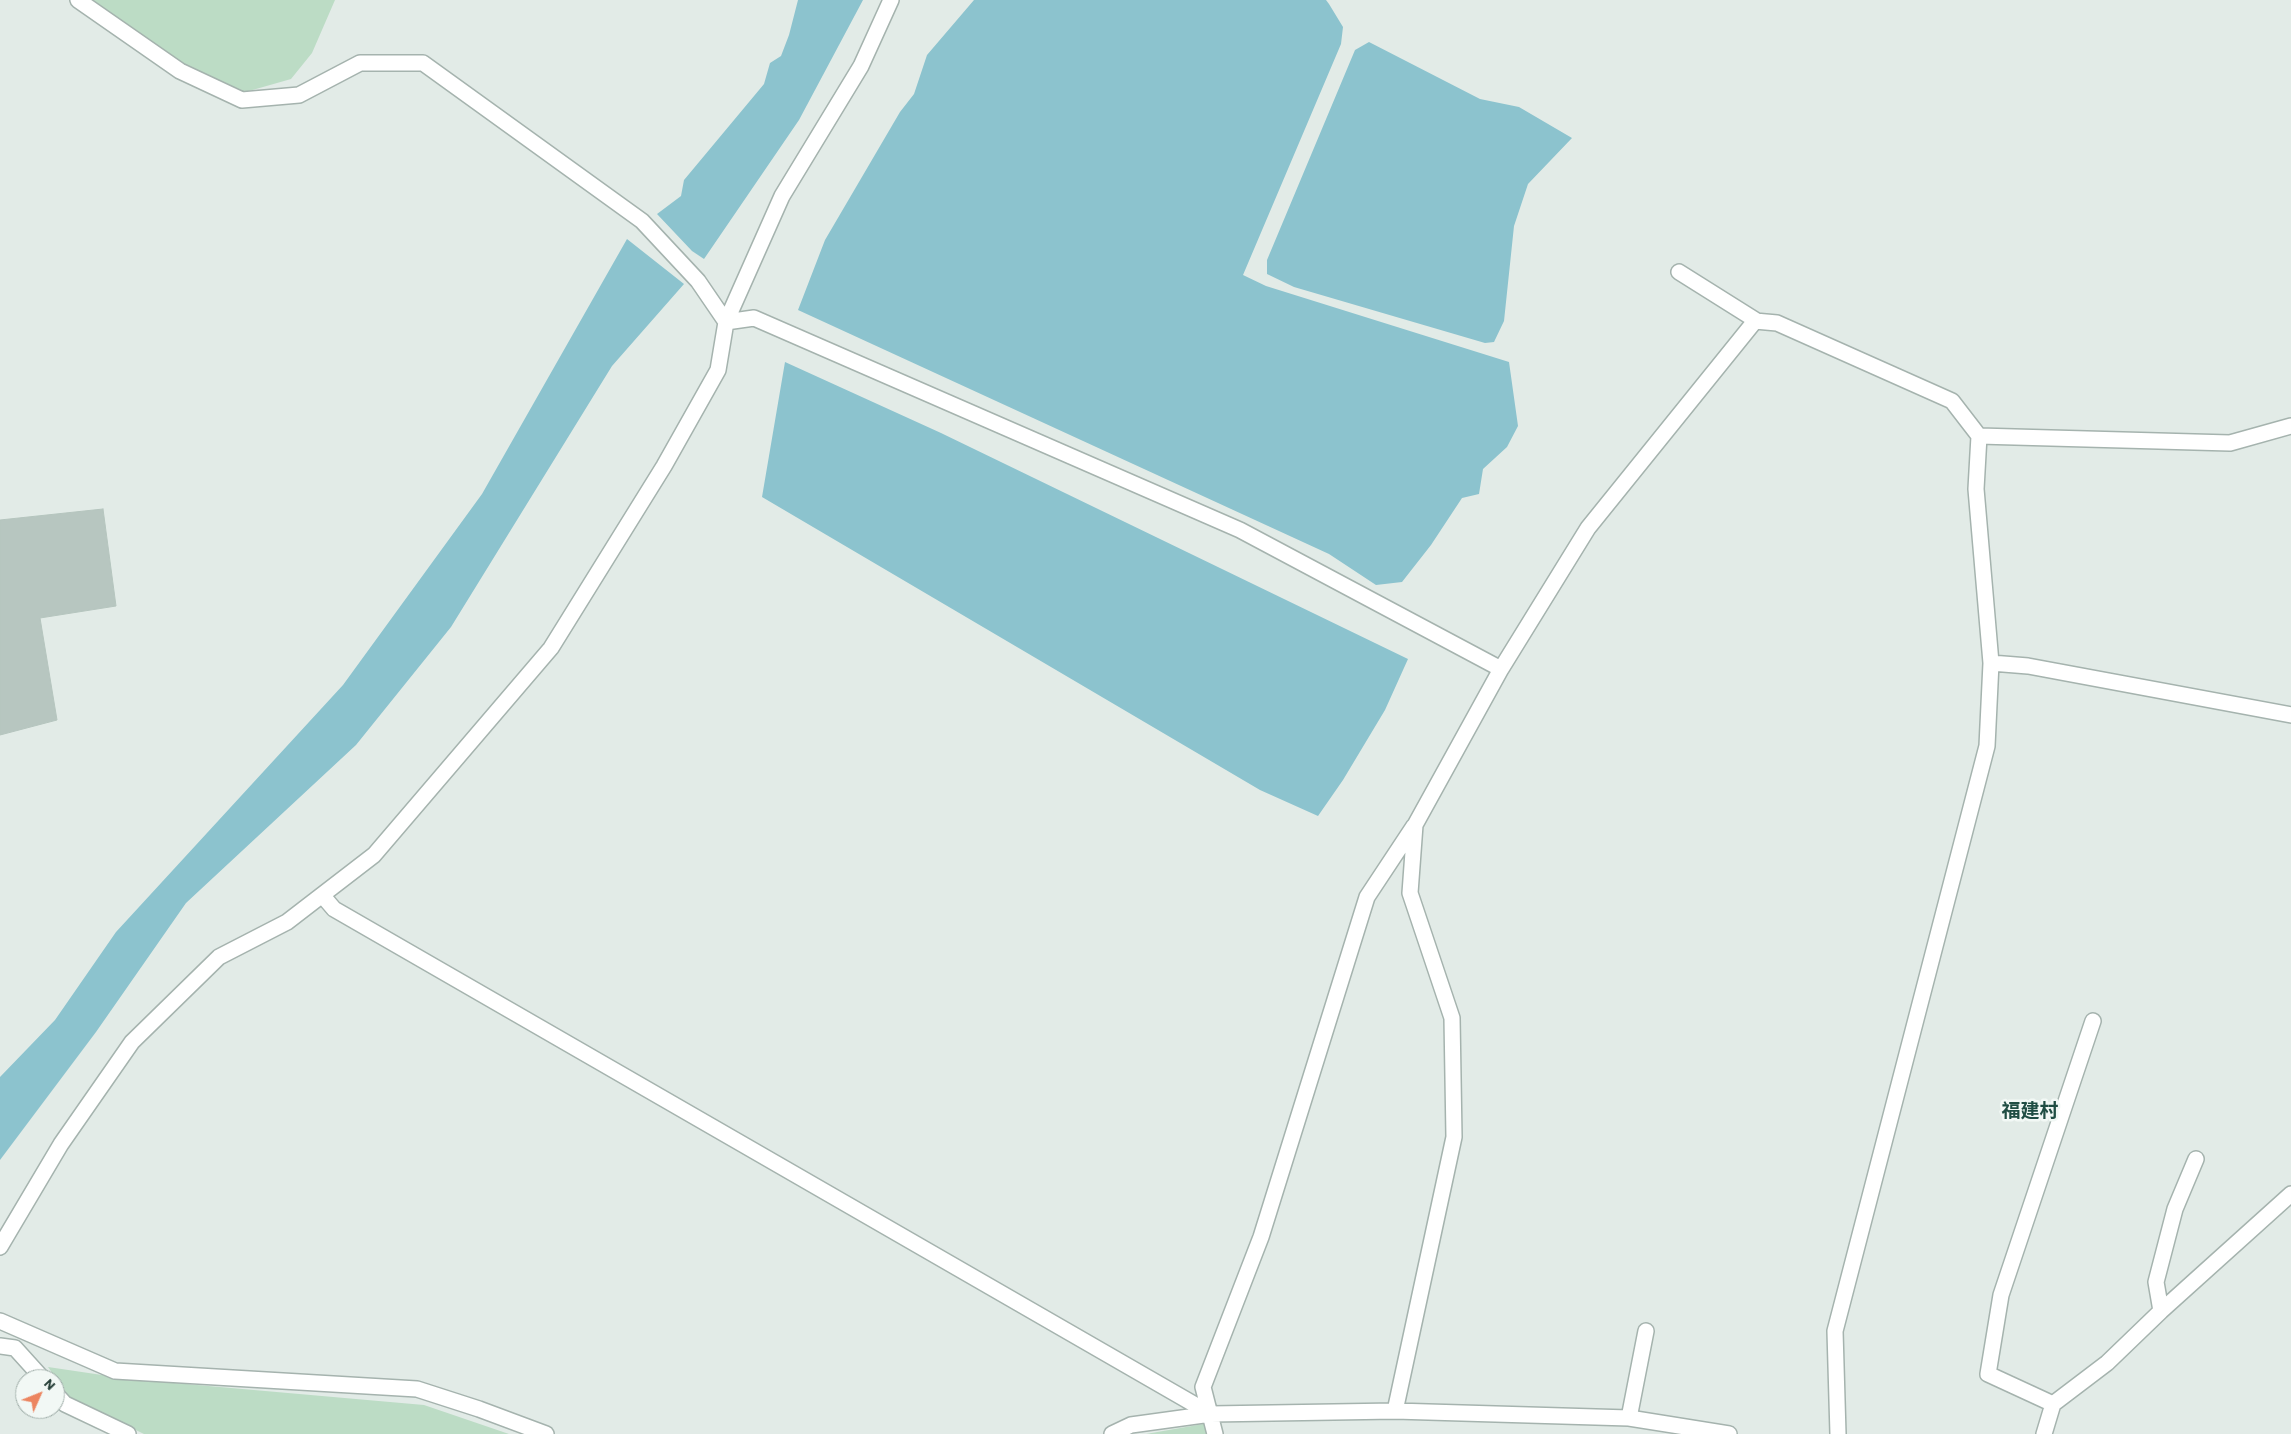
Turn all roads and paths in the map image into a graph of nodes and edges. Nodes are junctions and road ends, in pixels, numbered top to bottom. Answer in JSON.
{"nodes":[{"id":1,"x":78,"y":0,"type":"edge"},
{"id":2,"x":891,"y":0,"type":"edge"},
{"id":3,"x":1679,"y":272,"type":"dead end"},
{"id":4,"x":1757,"y":321,"type":"junction"},
{"id":5,"x":726,"y":322,"type":"junction"},
{"id":6,"x":2291,"y":426,"type":"edge"},
{"id":7,"x":1979,"y":436,"type":"junction"},
{"id":8,"x":1991,"y":663,"type":"junction"},
{"id":9,"x":1501,"y":669,"type":"junction"},
{"id":10,"x":2291,"y":715,"type":"edge"},
{"id":11,"x":1415,"y":825,"type":"junction"},
{"id":12,"x":322,"y":895,"type":"junction"},
{"id":13,"x":2093,"y":1021,"type":"dead end"},
{"id":14,"x":2196,"y":1158,"type":"dead end"},
{"id":15,"x":2291,"y":1194,"type":"edge"},
{"id":16,"x":0,"y":1247,"type":"edge"},
{"id":17,"x":2161,"y":1311,"type":"junction"},
{"id":18,"x":0,"y":1321,"type":"edge"},
{"id":19,"x":1646,"y":1332,"type":"dead end"},
{"id":20,"x":0,"y":1346,"type":"edge"},
{"id":21,"x":33,"y":1369,"type":"edge"},
{"id":22,"x":65,"y":1404,"type":"edge"},
{"id":23,"x":2053,"y":1404,"type":"junction"},
{"id":24,"x":1395,"y":1411,"type":"junction"},
{"id":25,"x":1211,"y":1414,"type":"junction"},
{"id":26,"x":1629,"y":1418,"type":"junction"},
{"id":27,"x":128,"y":1434,"type":"edge"},
{"id":28,"x":546,"y":1434,"type":"edge"},
{"id":29,"x":1112,"y":1434,"type":"edge"},
{"id":30,"x":1215,"y":1434,"type":"edge"},
{"id":31,"x":1728,"y":1434,"type":"edge"},
{"id":32,"x":1838,"y":1434,"type":"edge"},
{"id":33,"x":2044,"y":1434,"type":"edge"}],
"edges":[{"from":1,"to":5,"type":"street"},
{"from":2,"to":5,"type":"street"},
{"from":3,"to":4,"type":"street"},
{"from":4,"to":7,"type":"street"},
{"from":4,"to":9,"type":"street"},
{"from":5,"to":9,"type":"street"},
{"from":5,"to":12,"type":"street"},
{"from":6,"to":7,"type":"street"},
{"from":7,"to":8,"type":"street"},
{"from":8,"to":10,"type":"street"},
{"from":8,"to":32,"type":"street"},
{"from":9,"to":11,"type":"street"},
{"from":11,"to":24,"type":"street"},
{"from":11,"to":25,"type":"street"},
{"from":12,"to":16,"type":"street"},
{"from":12,"to":25,"type":"street"},
{"from":13,"to":23,"type":"street"},
{"from":14,"to":17,"type":"street"},
{"from":15,"to":17,"type":"street"},
{"from":17,"to":23,"type":"street"},
{"from":18,"to":28,"type":"street"},
{"from":19,"to":26,"type":"street"},
{"from":20,"to":21,"type":"street"},
{"from":22,"to":27,"type":"street"},
{"from":23,"to":33,"type":"street"},
{"from":24,"to":25,"type":"street"},
{"from":24,"to":26,"type":"street"},
{"from":25,"to":29,"type":"street"},
{"from":25,"to":30,"type":"street"},
{"from":26,"to":31,"type":"street"}]}
